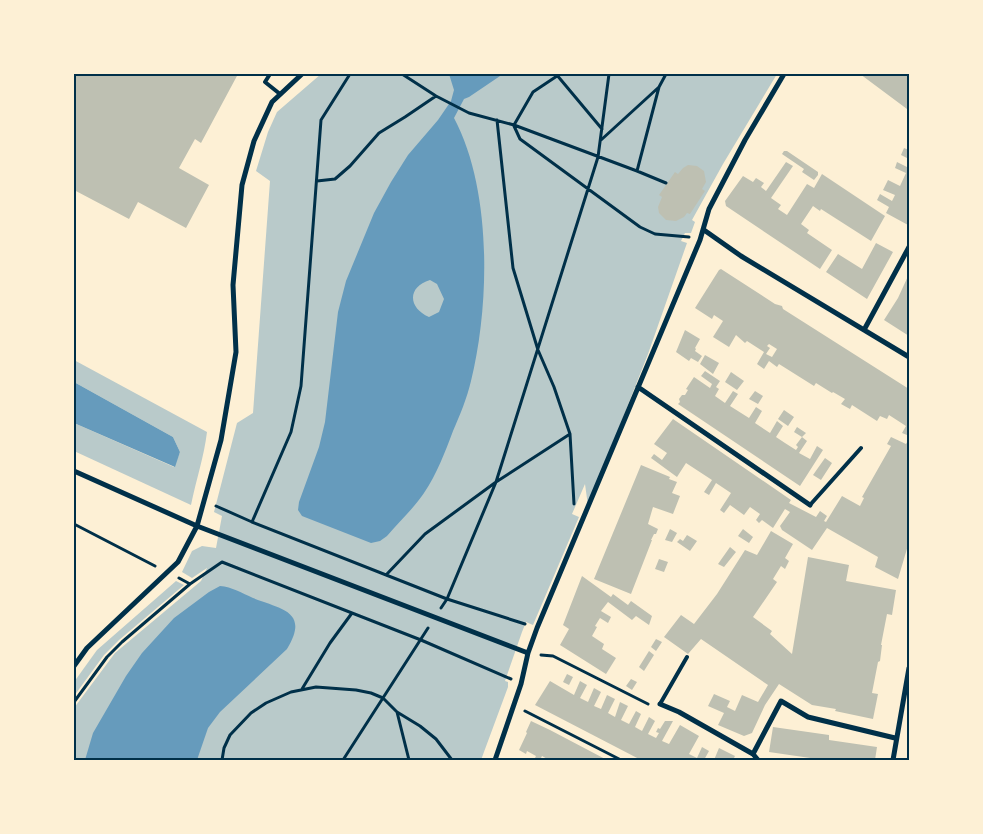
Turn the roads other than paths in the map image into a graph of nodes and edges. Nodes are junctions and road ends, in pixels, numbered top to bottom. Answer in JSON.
{"nodes":[{"id":1,"x":270,"y":74,"type":"edge"},
{"id":2,"x":302,"y":74,"type":"edge"},
{"id":3,"x":784,"y":74,"type":"edge"},
{"id":4,"x":280,"y":94,"type":"junction"},
{"id":5,"x":704,"y":230,"type":"junction"},
{"id":6,"x":909,"y":247,"type":"edge"},
{"id":7,"x":864,"y":330,"type":"junction"},
{"id":8,"x":909,"y":357,"type":"edge"},
{"id":9,"x":638,"y":387,"type":"junction"},
{"id":10,"x":861,"y":448,"type":"dead end"},
{"id":11,"x":74,"y":471,"type":"edge"},
{"id":12,"x":810,"y":504,"type":"joint"},
{"id":13,"x":197,"y":526,"type":"junction"},
{"id":14,"x":528,"y":653,"type":"junction"},
{"id":15,"x":687,"y":657,"type":"dead end"},
{"id":16,"x":74,"y":666,"type":"edge"},
{"id":17,"x":909,"y":668,"type":"edge"},
{"id":18,"x":660,"y":704,"type":"joint"},
{"id":19,"x":895,"y":738,"type":"junction"},
{"id":20,"x":753,"y":754,"type":"junction"},
{"id":21,"x":495,"y":760,"type":"edge"},
{"id":22,"x":758,"y":760,"type":"edge"},
{"id":23,"x":892,"y":760,"type":"edge"}],
"edges":[{"from":1,"to":4,"type":"lane"},
{"from":2,"to":4,"type":"street"},
{"from":3,"to":5,"type":"street"},
{"from":4,"to":13,"type":"street"},
{"from":5,"to":7,"type":"street"},
{"from":5,"to":9,"type":"street"},
{"from":6,"to":7,"type":"street"},
{"from":7,"to":8,"type":"street"},
{"from":9,"to":12,"type":"street"},
{"from":9,"to":14,"type":"street"},
{"from":10,"to":12,"type":"lane"},
{"from":11,"to":13,"type":"street"},
{"from":13,"to":14,"type":"street"},
{"from":13,"to":16,"type":"street"},
{"from":14,"to":21,"type":"street"},
{"from":15,"to":18,"type":"lane"},
{"from":17,"to":19,"type":"street"},
{"from":18,"to":20,"type":"street"},
{"from":19,"to":20,"type":"street"},
{"from":19,"to":23,"type":"street"},
{"from":20,"to":22,"type":"street"}]}
